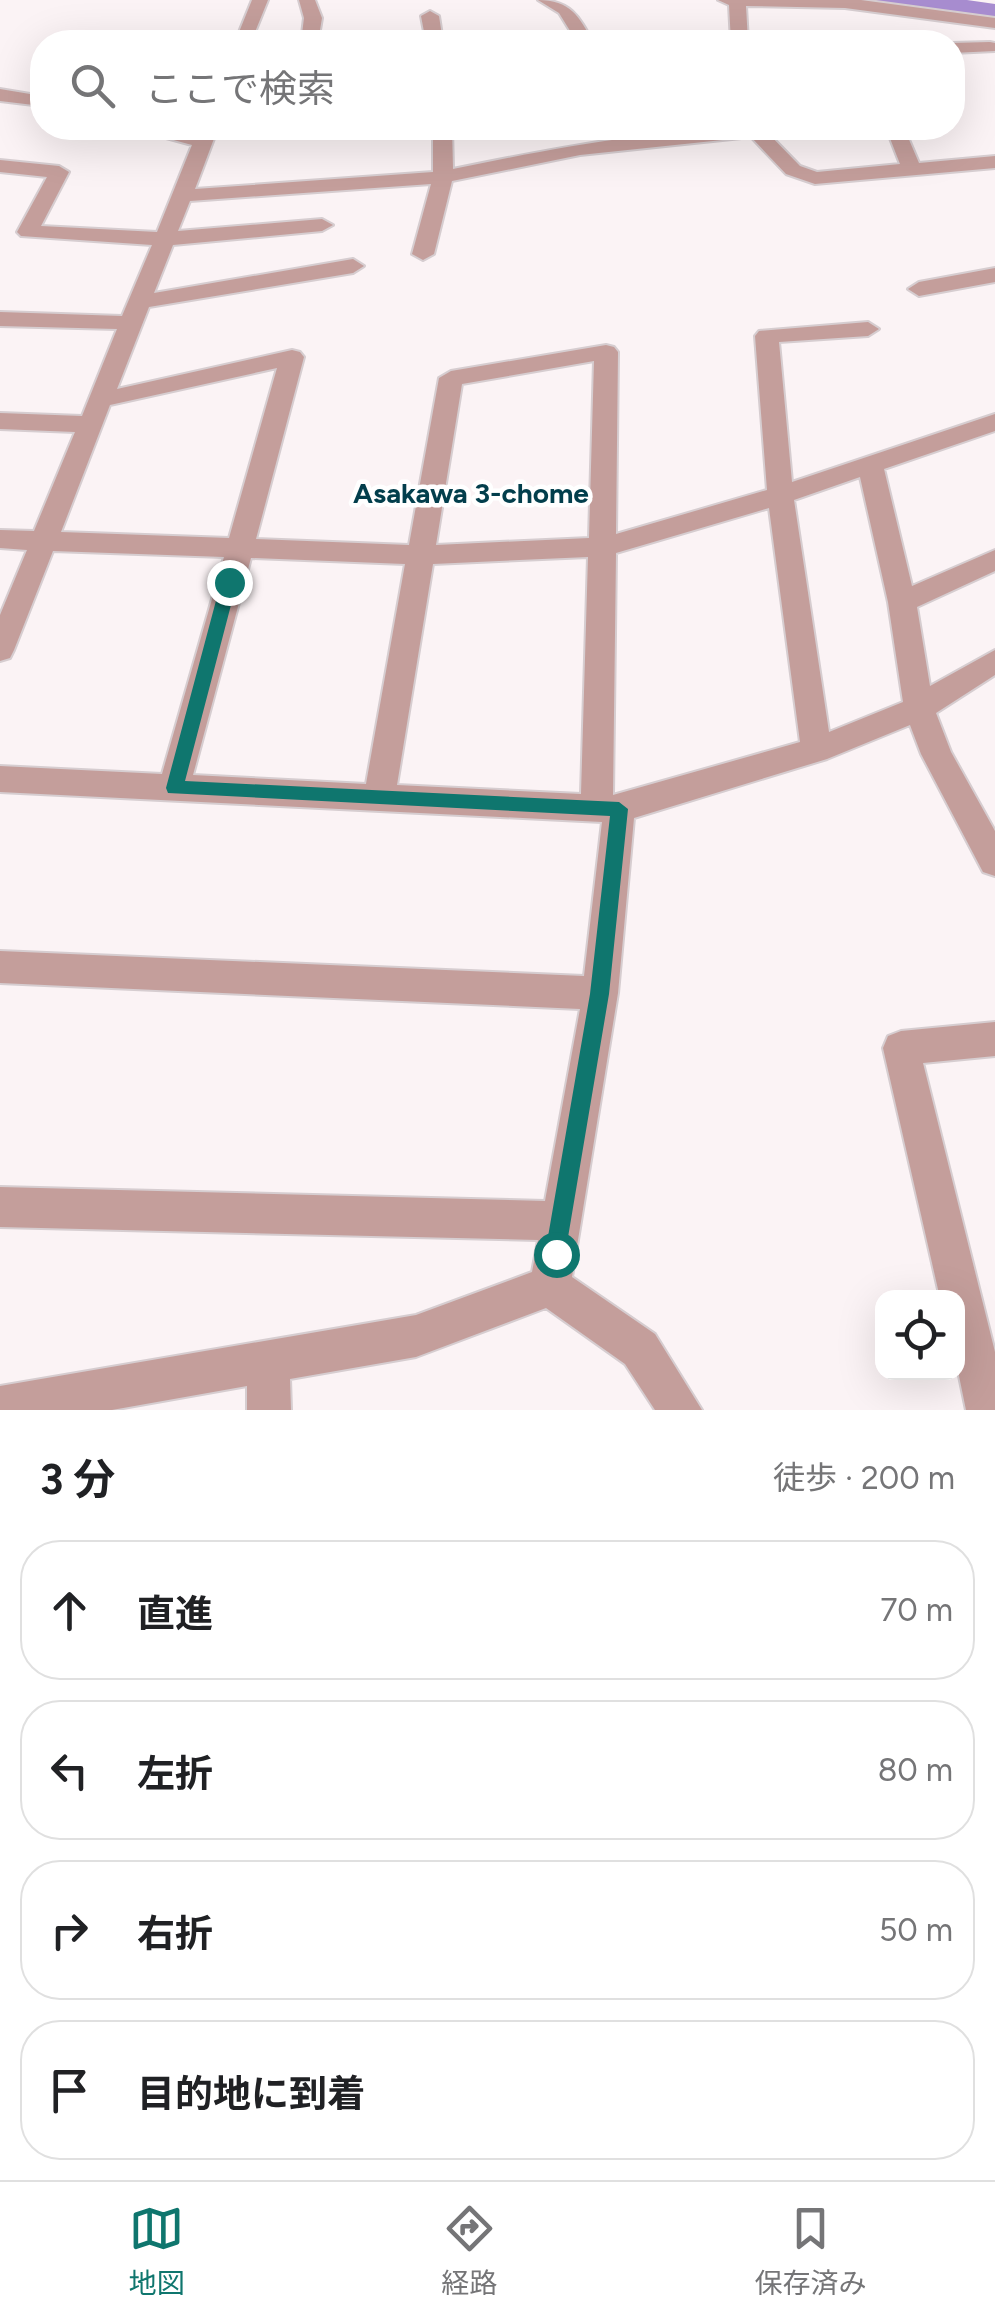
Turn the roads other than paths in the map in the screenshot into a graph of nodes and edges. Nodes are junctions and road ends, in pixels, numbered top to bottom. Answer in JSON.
{"nodes":[{"id":1,"x":260,"y":0,"type":"edge"},
{"id":2,"x":307,"y":0,"type":"edge"},
{"id":3,"x":546,"y":0,"type":"edge"},
{"id":4,"x":726,"y":0,"type":"edge"},
{"id":5,"x":737,"y":1,"type":"edge"},
{"id":6,"x":430,"y":16,"type":"dead end"},
{"id":7,"x":995,"y":23,"type":"edge"},
{"id":8,"x":248,"y":30,"type":"edge"},
{"id":9,"x":312,"y":30,"type":"edge"},
{"id":10,"x":433,"y":30,"type":"edge"},
{"id":11,"x":578,"y":30,"type":"edge"},
{"id":12,"x":738,"y":30,"type":"edge"},
{"id":13,"x":965,"y":48,"type":"edge"},
{"id":14,"x":990,"y":48,"type":"dead end"},
{"id":15,"x":0,"y":95,"type":"edge"},
{"id":16,"x":30,"y":99,"type":"edge"},
{"id":17,"x":204,"y":140,"type":"edge"},
{"id":18,"x":442,"y":140,"type":"edge"},
{"id":19,"x":653,"y":140,"type":"edge"},
{"id":20,"x":764,"y":140,"type":"edge"},
{"id":21,"x":900,"y":140,"type":"edge"},
{"id":22,"x":995,"y":162,"type":"edge"},
{"id":23,"x":0,"y":166,"type":"edge"},
{"id":24,"x":912,"y":170,"type":"junction"},
{"id":25,"x":443,"y":177,"type":"junction"},
{"id":26,"x":181,"y":196,"type":"junction"},
{"id":27,"x":322,"y":225,"type":"dead end"},
{"id":28,"x":0,"y":231,"type":"edge"},
{"id":29,"x":28,"y":232,"type":"junction"},
{"id":30,"x":164,"y":239,"type":"junction"},
{"id":31,"x":423,"y":254,"type":"dead end"},
{"id":32,"x":353,"y":266,"type":"dead end"},
{"id":33,"x":995,"y":275,"type":"edge"},
{"id":34,"x":919,"y":289,"type":"dead end"},
{"id":35,"x":134,"y":313,"type":"junction"},
{"id":36,"x":0,"y":319,"type":"edge"},
{"id":37,"x":868,"y":329,"type":"dead end"},
{"id":38,"x":95,"y":412,"type":"junction"},
{"id":39,"x":0,"y":421,"type":"edge"},
{"id":40,"x":995,"y":422,"type":"edge"},
{"id":41,"x":870,"y":465,"type":"junction"},
{"id":42,"x":780,"y":494,"type":"junction"},
{"id":43,"x":0,"y":539,"type":"edge"},
{"id":44,"x":44,"y":540,"type":"junction"},
{"id":45,"x":604,"y":547,"type":"junction"},
{"id":46,"x":238,"y":548,"type":"junction"},
{"id":47,"x":421,"y":556,"type":"junction"},
{"id":48,"x":995,"y":560,"type":"edge"},
{"id":49,"x":902,"y":602,"type":"junction"},
{"id":50,"x":0,"y":650,"type":"edge"},
{"id":51,"x":995,"y":661,"type":"edge"},
{"id":52,"x":919,"y":708,"type":"junction"},
{"id":53,"x":816,"y":750,"type":"junction"},
{"id":54,"x":0,"y":779,"type":"edge"},
{"id":55,"x":174,"y":788,"type":"junction"},
{"id":56,"x":379,"y":798,"type":"junction"},
{"id":57,"x":608,"y":809,"type":"junction"},
{"id":58,"x":991,"y":846,"type":"edge"},
{"id":59,"x":0,"y":966,"type":"edge"},
{"id":60,"x":600,"y":994,"type":"junction"},
{"id":61,"x":995,"y":1039,"type":"edge"},
{"id":62,"x":0,"y":1207,"type":"edge"},
{"id":63,"x":562,"y":1221,"type":"junction"},
{"id":64,"x":550,"y":1286,"type":"junction"},
{"id":65,"x":268,"y":1362,"type":"junction"},
{"id":66,"x":0,"y":1408,"type":"edge"},
{"id":67,"x":269,"y":1410,"type":"edge"},
{"id":68,"x":680,"y":1410,"type":"edge"},
{"id":69,"x":988,"y":1410,"type":"edge"}],
"edges":[{"from":1,"to":8,"type":"street"},
{"from":2,"to":9,"type":"street"},
{"from":3,"to":11,"type":"street"},
{"from":4,"to":5,"type":"street"},
{"from":5,"to":7,"type":"street"},
{"from":5,"to":12,"type":"street"},
{"from":6,"to":10,"type":"street"},
{"from":13,"to":14,"type":"street"},
{"from":15,"to":16,"type":"street"},
{"from":17,"to":26,"type":"street"},
{"from":18,"to":25,"type":"street"},
{"from":19,"to":25,"type":"street"},
{"from":20,"to":24,"type":"street"},
{"from":21,"to":24,"type":"street"},
{"from":22,"to":24,"type":"street"},
{"from":23,"to":29,"type":"street"},
{"from":25,"to":26,"type":"street"},
{"from":25,"to":31,"type":"street"},
{"from":26,"to":30,"type":"street"},
{"from":27,"to":30,"type":"street"},
{"from":28,"to":29,"type":"street"},
{"from":29,"to":30,"type":"street"},
{"from":30,"to":35,"type":"street"},
{"from":32,"to":35,"type":"street"},
{"from":33,"to":34,"type":"street"},
{"from":35,"to":36,"type":"street"},
{"from":35,"to":38,"type":"street"},
{"from":37,"to":42,"type":"street"},
{"from":38,"to":39,"type":"street"},
{"from":38,"to":44,"type":"street"},
{"from":38,"to":46,"type":"street"},
{"from":40,"to":41,"type":"street"},
{"from":41,"to":42,"type":"street"},
{"from":41,"to":49,"type":"street"},
{"from":42,"to":45,"type":"street"},
{"from":42,"to":53,"type":"street"},
{"from":43,"to":44,"type":"street"},
{"from":44,"to":46,"type":"street"},
{"from":44,"to":50,"type":"street"},
{"from":45,"to":47,"type":"street"},
{"from":45,"to":47,"type":"street"},
{"from":45,"to":57,"type":"street"},
{"from":46,"to":47,"type":"street"},
{"from":46,"to":55,"type":"street"},
{"from":47,"to":56,"type":"street"},
{"from":48,"to":49,"type":"street"},
{"from":49,"to":52,"type":"street"},
{"from":51,"to":52,"type":"street"},
{"from":52,"to":53,"type":"street"},
{"from":52,"to":58,"type":"street"},
{"from":53,"to":57,"type":"street"},
{"from":54,"to":55,"type":"street"},
{"from":55,"to":56,"type":"street"},
{"from":56,"to":57,"type":"street"},
{"from":57,"to":60,"type":"street"},
{"from":59,"to":60,"type":"street"},
{"from":60,"to":63,"type":"street"},
{"from":61,"to":69,"type":"street"},
{"from":62,"to":63,"type":"street"},
{"from":63,"to":64,"type":"street"},
{"from":64,"to":65,"type":"street"},
{"from":64,"to":68,"type":"street"},
{"from":65,"to":66,"type":"street"},
{"from":65,"to":67,"type":"street"}]}
